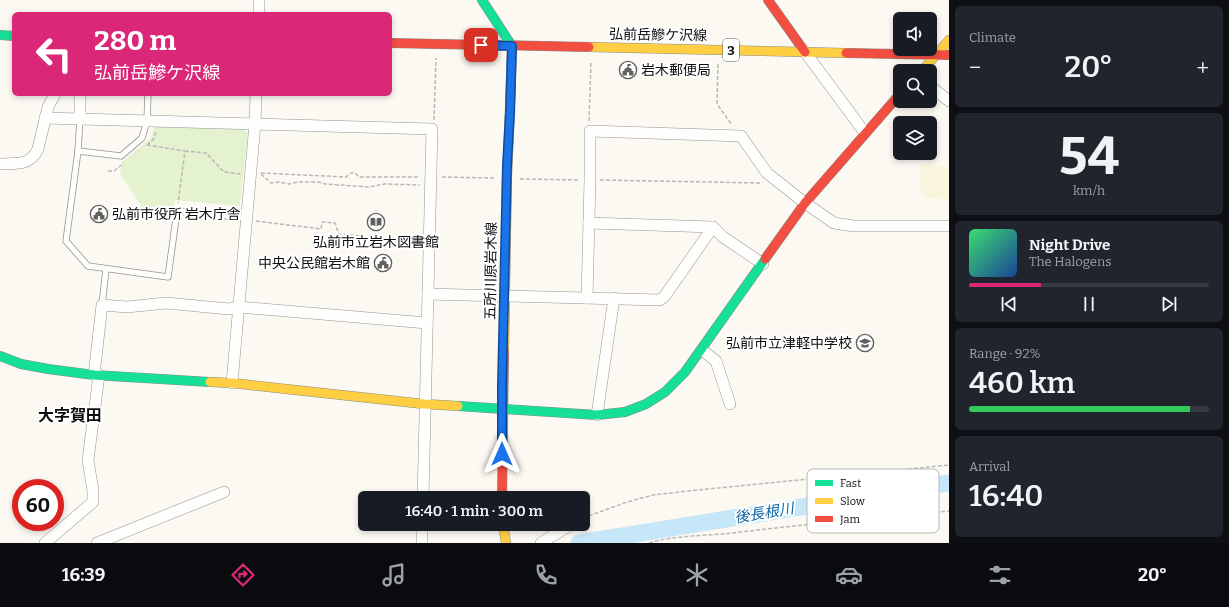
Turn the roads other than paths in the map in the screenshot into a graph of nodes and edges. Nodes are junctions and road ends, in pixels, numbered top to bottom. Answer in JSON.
{"nodes":[{"id":1,"x":259,"y":0,"type":"edge"},
{"id":2,"x":482,"y":0,"type":"edge"},
{"id":3,"x":768,"y":0,"type":"edge"},
{"id":4,"x":259,"y":12,"type":"edge"},
{"id":5,"x":0,"y":35,"type":"edge"},
{"id":6,"x":12,"y":36,"type":"edge"},
{"id":7,"x":949,"y":40,"type":"edge"},
{"id":8,"x":392,"y":43,"type":"edge"},
{"id":9,"x":512,"y":46,"type":"junction"},
{"id":10,"x":805,"y":52,"type":"junction"},
{"id":11,"x":938,"y":55,"type":"junction"},
{"id":12,"x":949,"y":55,"type":"edge"},
{"id":13,"x":929,"y":64,"type":"edge"},
{"id":14,"x":937,"y":92,"type":"edge"},
{"id":15,"x":53,"y":96,"type":"edge"},
{"id":16,"x":80,"y":96,"type":"edge"},
{"id":17,"x":148,"y":96,"type":"edge"},
{"id":18,"x":256,"y":96,"type":"edge"},
{"id":19,"x":949,"y":101,"type":"edge"},
{"id":20,"x":893,"y":102,"type":"edge"},
{"id":21,"x":45,"y":118,"type":"junction"},
{"id":22,"x":80,"y":119,"type":"junction"},
{"id":23,"x":147,"y":121,"type":"junction"},
{"id":24,"x":255,"y":124,"type":"junction"},
{"id":25,"x":865,"y":133,"type":"junction"},
{"id":26,"x":78,"y":151,"type":"junction"},
{"id":27,"x":0,"y":164,"type":"edge"},
{"id":28,"x":805,"y":203,"type":"junction"},
{"id":29,"x":247,"y":219,"type":"junction"},
{"id":30,"x":589,"y":223,"type":"junction"},
{"id":31,"x":949,"y":226,"type":"edge"},
{"id":32,"x":712,"y":227,"type":"junction"},
{"id":33,"x":762,"y":264,"type":"junction"},
{"id":34,"x":106,"y":269,"type":"junction"},
{"id":35,"x":428,"y":294,"type":"junction"},
{"id":36,"x":504,"y":296,"type":"junction"},
{"id":37,"x":587,"y":298,"type":"junction"},
{"id":38,"x":614,"y":298,"type":"junction"},
{"id":39,"x":102,"y":305,"type":"junction"},
{"id":40,"x":239,"y":307,"type":"junction"},
{"id":41,"x":426,"y":323,"type":"junction"},
{"id":42,"x":702,"y":350,"type":"junction"},
{"id":43,"x":0,"y":356,"type":"edge"},
{"id":44,"x":97,"y":375,"type":"junction"},
{"id":45,"x":232,"y":383,"type":"junction"},
{"id":46,"x":424,"y":404,"type":"junction"},
{"id":47,"x":730,"y":404,"type":"dead end"},
{"id":48,"x":502,"y":409,"type":"junction"},
{"id":49,"x":597,"y":415,"type":"junction"},
{"id":50,"x":423,"y":491,"type":"edge"},
{"id":51,"x":502,"y":491,"type":"edge"},
{"id":52,"x":224,"y":492,"type":"dead end"},
{"id":53,"x":422,"y":531,"type":"edge"},
{"id":54,"x":504,"y":531,"type":"edge"},
{"id":55,"x":561,"y":531,"type":"edge"},
{"id":56,"x":46,"y":543,"type":"edge"},
{"id":57,"x":97,"y":543,"type":"edge"},
{"id":58,"x":422,"y":543,"type":"edge"},
{"id":59,"x":506,"y":543,"type":"edge"},
{"id":60,"x":541,"y":543,"type":"edge"}],
"edges":[{"from":1,"to":4,"type":"street"},
{"from":2,"to":9,"type":"street"},
{"from":3,"to":10,"type":"street"},
{"from":5,"to":6,"type":"street"},
{"from":7,"to":11,"type":"street"},
{"from":8,"to":9,"type":"street","name":"弘前岳鰺ケ沢線","number":"3"},
{"from":9,"to":10,"type":"street","name":"弘前岳鰺ケ沢線","number":"3"},
{"from":9,"to":36,"type":"street","name":"五所川原岩木線"},
{"from":10,"to":11,"type":"street","name":"弘前岳鰺ケ沢線","number":"3"},
{"from":10,"to":25,"type":"street"},
{"from":11,"to":12,"type":"street","name":"弘前岳鰺ケ沢線","number":"3"},
{"from":11,"to":13,"type":"street"},
{"from":14,"to":19,"type":"street"},
{"from":15,"to":21,"type":"street"},
{"from":16,"to":22,"type":"street"},
{"from":17,"to":23,"type":"lane"},
{"from":18,"to":24,"type":"street"},
{"from":20,"to":25,"type":"street"},
{"from":21,"to":22,"type":"street"},
{"from":21,"to":27,"type":"street"},
{"from":22,"to":23,"type":"street"},
{"from":22,"to":26,"type":"lane"},
{"from":23,"to":24,"type":"street"},
{"from":23,"to":26,"type":"lane"},
{"from":24,"to":29,"type":"street"},
{"from":24,"to":35,"type":"street"},
{"from":25,"to":28,"type":"street"},
{"from":26,"to":34,"type":"lane"},
{"from":28,"to":30,"type":"street"},
{"from":28,"to":31,"type":"street"},
{"from":28,"to":33,"type":"street"},
{"from":29,"to":34,"type":"lane"},
{"from":29,"to":40,"type":"street"},
{"from":30,"to":32,"type":"street"},
{"from":30,"to":37,"type":"street"},
{"from":32,"to":33,"type":"street"},
{"from":32,"to":38,"type":"street"},
{"from":33,"to":42,"type":"street"},
{"from":34,"to":39,"type":"lane"},
{"from":35,"to":36,"type":"street"},
{"from":35,"to":41,"type":"street"},
{"from":36,"to":37,"type":"street"},
{"from":36,"to":48,"type":"street","name":"五所川原岩木線"},
{"from":37,"to":38,"type":"street"},
{"from":38,"to":49,"type":"street"},
{"from":39,"to":40,"type":"street"},
{"from":39,"to":44,"type":"street"},
{"from":40,"to":41,"type":"street"},
{"from":40,"to":45,"type":"street"},
{"from":41,"to":46,"type":"street"},
{"from":42,"to":47,"type":"street"},
{"from":42,"to":49,"type":"street"},
{"from":43,"to":44,"type":"street"},
{"from":44,"to":45,"type":"street"},
{"from":44,"to":56,"type":"street"},
{"from":45,"to":46,"type":"street"},
{"from":46,"to":48,"type":"street"},
{"from":46,"to":50,"type":"street"},
{"from":48,"to":49,"type":"street"},
{"from":48,"to":51,"type":"street","name":"五所川原岩木線"},
{"from":52,"to":57,"type":"street"},
{"from":53,"to":58,"type":"street"},
{"from":54,"to":59,"type":"street"},
{"from":55,"to":60,"type":"street"}]}
